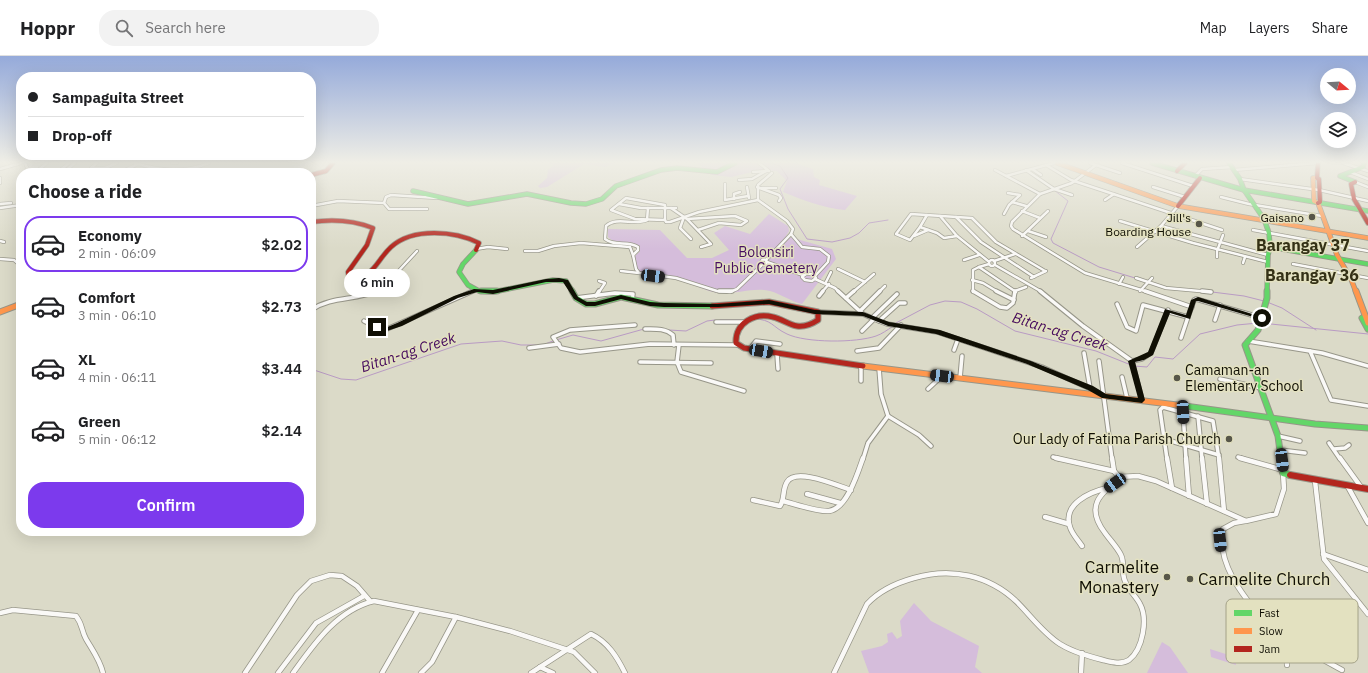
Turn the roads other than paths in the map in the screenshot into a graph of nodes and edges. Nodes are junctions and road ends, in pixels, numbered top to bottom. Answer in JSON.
{"nodes":[{"id":1,"x":416,"y":192,"type":"edge"},
{"id":2,"x":610,"y":192,"type":"edge"},
{"id":3,"x":725,"y":192,"type":"edge"},
{"id":4,"x":740,"y":192,"type":"dead end"},
{"id":5,"x":748,"y":192,"type":"edge"},
{"id":6,"x":757,"y":192,"type":"edge"},
{"id":7,"x":771,"y":192,"type":"edge"},
{"id":8,"x":1036,"y":192,"type":"edge"},
{"id":9,"x":1046,"y":192,"type":"edge"},
{"id":10,"x":1062,"y":192,"type":"edge"},
{"id":11,"x":1107,"y":192,"type":"edge"},
{"id":12,"x":1138,"y":192,"type":"edge"},
{"id":13,"x":1168,"y":192,"type":"edge"},
{"id":14,"x":1189,"y":192,"type":"edge"},
{"id":15,"x":1245,"y":192,"type":"edge"},
{"id":16,"x":1255,"y":192,"type":"edge"},
{"id":17,"x":1316,"y":192,"type":"edge"},
{"id":18,"x":1328,"y":192,"type":"edge"},
{"id":19,"x":1352,"y":192,"type":"edge"},
{"id":20,"x":1008,"y":193,"type":"dead end"},
{"id":21,"x":1040,"y":194,"type":"junction"},
{"id":22,"x":1114,"y":194,"type":"junction"},
{"id":23,"x":1072,"y":195,"type":"dead end"},
{"id":24,"x":748,"y":196,"type":"junction"},
{"id":25,"x":1185,"y":197,"type":"junction"},
{"id":26,"x":1221,"y":197,"type":"dead end"},
{"id":27,"x":437,"y":198,"type":"junction"},
{"id":28,"x":1355,"y":198,"type":"junction"},
{"id":29,"x":734,"y":199,"type":"junction"},
{"id":30,"x":758,"y":200,"type":"junction"},
{"id":31,"x":779,"y":200,"type":"dead end"},
{"id":32,"x":1105,"y":200,"type":"dead end"},
{"id":33,"x":749,"y":201,"type":"junction"},
{"id":34,"x":1368,"y":201,"type":"edge"},
{"id":35,"x":1012,"y":202,"type":"junction"},
{"id":36,"x":1317,"y":202,"type":"junction"},
{"id":37,"x":11,"y":203,"type":"dead end"},
{"id":38,"x":384,"y":203,"type":"junction"},
{"id":39,"x":1,"y":204,"type":"edge"},
{"id":40,"x":619,"y":204,"type":"junction"},
{"id":41,"x":316,"y":205,"type":"edge"},
{"id":42,"x":1254,"y":205,"type":"junction"},
{"id":43,"x":16,"y":206,"type":"edge"},
{"id":44,"x":1026,"y":206,"type":"junction"},
{"id":45,"x":1178,"y":206,"type":"junction"},
{"id":46,"x":0,"y":208,"type":"edge"},
{"id":47,"x":648,"y":208,"type":"junction"},
{"id":48,"x":665,"y":208,"type":"junction"},
{"id":49,"x":671,"y":208,"type":"junction"},
{"id":50,"x":676,"y":208,"type":"dead end"},
{"id":51,"x":427,"y":209,"type":"dead end"},
{"id":52,"x":1360,"y":209,"type":"junction"},
{"id":53,"x":1048,"y":211,"type":"dead end"},
{"id":54,"x":1368,"y":211,"type":"edge"},
{"id":55,"x":1022,"y":212,"type":"junction"},
{"id":56,"x":1004,"y":214,"type":"dead end"},
{"id":57,"x":1172,"y":214,"type":"junction"},
{"id":58,"x":927,"y":215,"type":"junction"},
{"id":59,"x":940,"y":216,"type":"junction"},
{"id":60,"x":1322,"y":216,"type":"junction"},
{"id":61,"x":685,"y":217,"type":"junction"},
{"id":62,"x":956,"y":217,"type":"junction"},
{"id":63,"x":1040,"y":218,"type":"junction"},
{"id":64,"x":1187,"y":219,"type":"junction"},
{"id":65,"x":1264,"y":219,"type":"junction"},
{"id":66,"x":647,"y":220,"type":"junction"},
{"id":67,"x":665,"y":220,"type":"junction"},
{"id":68,"x":1120,"y":221,"type":"dead end"},
{"id":69,"x":316,"y":222,"type":"edge"},
{"id":70,"x":1185,"y":223,"type":"dead end"},
{"id":71,"x":1368,"y":223,"type":"edge"},
{"id":72,"x":1161,"y":226,"type":"junction"},
{"id":73,"x":920,"y":227,"type":"junction"},
{"id":74,"x":698,"y":230,"type":"junction"},
{"id":75,"x":928,"y":230,"type":"junction"},
{"id":76,"x":1222,"y":230,"type":"dead end"},
{"id":77,"x":1253,"y":230,"type":"dead end"},
{"id":78,"x":1028,"y":231,"type":"junction"},
{"id":79,"x":1328,"y":231,"type":"junction"},
{"id":80,"x":1154,"y":233,"type":"junction"},
{"id":81,"x":1269,"y":233,"type":"junction"},
{"id":82,"x":791,"y":234,"type":"junction"},
{"id":83,"x":1223,"y":235,"type":"dead end"},
{"id":84,"x":913,"y":236,"type":"junction"},
{"id":85,"x":957,"y":236,"type":"junction"},
{"id":86,"x":1022,"y":236,"type":"junction"},
{"id":87,"x":1046,"y":237,"type":"dead end"},
{"id":88,"x":1368,"y":238,"type":"edge"},
{"id":89,"x":691,"y":239,"type":"dead end"},
{"id":90,"x":0,"y":241,"type":"edge"},
{"id":91,"x":4,"y":242,"type":"dead end"},
{"id":92,"x":1219,"y":242,"type":"junction"},
{"id":93,"x":1334,"y":245,"type":"junction"},
{"id":94,"x":701,"y":247,"type":"dead end"},
{"id":95,"x":1137,"y":247,"type":"dead end"},
{"id":96,"x":1270,"y":247,"type":"junction"},
{"id":97,"x":476,"y":249,"type":"junction"},
{"id":98,"x":507,"y":250,"type":"dead end"},
{"id":99,"x":417,"y":251,"type":"dead end"},
{"id":100,"x":1217,"y":251,"type":"junction"},
{"id":101,"x":1368,"y":251,"type":"edge"},
{"id":102,"x":525,"y":252,"type":"dead end"},
{"id":103,"x":1015,"y":254,"type":"junction"},
{"id":104,"x":633,"y":255,"type":"junction"},
{"id":105,"x":979,"y":255,"type":"junction"},
{"id":106,"x":1268,"y":255,"type":"junction"},
{"id":107,"x":1218,"y":257,"type":"dead end"},
{"id":108,"x":1245,"y":257,"type":"junction"},
{"id":109,"x":1005,"y":258,"type":"junction"},
{"id":110,"x":0,"y":259,"type":"edge"},
{"id":111,"x":1340,"y":259,"type":"junction"},
{"id":112,"x":964,"y":260,"type":"dead end"},
{"id":113,"x":16,"y":262,"type":"edge"},
{"id":114,"x":766,"y":262,"type":"junction"},
{"id":115,"x":989,"y":262,"type":"junction"},
{"id":116,"x":1268,"y":262,"type":"junction"},
{"id":117,"x":994,"y":263,"type":"junction"},
{"id":118,"x":1242,"y":264,"type":"dead end"},
{"id":119,"x":1293,"y":264,"type":"dead end"},
{"id":120,"x":1368,"y":264,"type":"edge"},
{"id":121,"x":979,"y":267,"type":"junction"},
{"id":122,"x":838,"y":269,"type":"dead end"},
{"id":123,"x":621,"y":271,"type":"dead end"},
{"id":124,"x":831,"y":272,"type":"dead end"},
{"id":125,"x":639,"y":273,"type":"junction"},
{"id":126,"x":874,"y":274,"type":"dead end"},
{"id":127,"x":803,"y":275,"type":"junction"},
{"id":128,"x":1348,"y":275,"type":"junction"},
{"id":129,"x":1123,"y":277,"type":"dead end"},
{"id":130,"x":815,"y":278,"type":"junction"},
{"id":131,"x":1136,"y":278,"type":"dead end"},
{"id":132,"x":1152,"y":278,"type":"dead end"},
{"id":133,"x":1368,"y":278,"type":"edge"},
{"id":134,"x":972,"y":280,"type":"junction"},
{"id":135,"x":599,"y":281,"type":"dead end"},
{"id":136,"x":865,"y":282,"type":"junction"},
{"id":137,"x":1148,"y":282,"type":"junction"},
{"id":138,"x":827,"y":283,"type":"junction"},
{"id":139,"x":1119,"y":284,"type":"junction"},
{"id":140,"x":885,"y":286,"type":"dead end"},
{"id":141,"x":1026,"y":286,"type":"dead end"},
{"id":142,"x":476,"y":290,"type":"junction"},
{"id":143,"x":1015,"y":291,"type":"junction"},
{"id":144,"x":1140,"y":291,"type":"junction"},
{"id":145,"x":1211,"y":292,"type":"dead end"},
{"id":146,"x":897,"y":294,"type":"dead end"},
{"id":147,"x":596,"y":296,"type":"junction"},
{"id":148,"x":819,"y":296,"type":"dead end"},
{"id":149,"x":576,"y":298,"type":"junction"},
{"id":150,"x":846,"y":298,"type":"junction"},
{"id":151,"x":632,"y":300,"type":"junction"},
{"id":152,"x":1014,"y":300,"type":"junction"},
{"id":153,"x":905,"y":303,"type":"dead end"},
{"id":154,"x":1117,"y":304,"type":"dead end"},
{"id":155,"x":1220,"y":305,"type":"junction"},
{"id":156,"x":16,"y":306,"type":"edge"},
{"id":157,"x":316,"y":307,"type":"edge"},
{"id":158,"x":1192,"y":307,"type":"junction"},
{"id":159,"x":1360,"y":309,"type":"junction"},
{"id":160,"x":1168,"y":310,"type":"junction"},
{"id":161,"x":860,"y":311,"type":"junction"},
{"id":162,"x":0,"y":312,"type":"edge"},
{"id":163,"x":818,"y":312,"type":"junction"},
{"id":164,"x":863,"y":314,"type":"junction"},
{"id":165,"x":1189,"y":316,"type":"junction"},
{"id":166,"x":873,"y":319,"type":"junction"},
{"id":167,"x":1215,"y":320,"type":"dead end"},
{"id":168,"x":364,"y":321,"type":"dead end"},
{"id":169,"x":746,"y":321,"type":"junction"},
{"id":170,"x":879,"y":321,"type":"junction"},
{"id":171,"x":1261,"y":321,"type":"junction"},
{"id":172,"x":716,"y":322,"type":"dead end"},
{"id":173,"x":1368,"y":322,"type":"edge"},
{"id":174,"x":635,"y":325,"type":"dead end"},
{"id":175,"x":899,"y":325,"type":"junction"},
{"id":176,"x":646,"y":329,"type":"dead end"},
{"id":177,"x":1368,"y":329,"type":"edge"},
{"id":178,"x":862,"y":331,"type":"dead end"},
{"id":179,"x":1180,"y":338,"type":"dead end"},
{"id":180,"x":958,"y":339,"type":"junction"},
{"id":181,"x":1247,"y":341,"type":"junction"},
{"id":182,"x":557,"y":342,"type":"junction"},
{"id":183,"x":780,"y":344,"type":"dead end"},
{"id":184,"x":674,"y":345,"type":"junction"},
{"id":185,"x":679,"y":345,"type":"junction"},
{"id":186,"x":737,"y":345,"type":"junction"},
{"id":187,"x":529,"y":348,"type":"dead end"},
{"id":188,"x":750,"y":349,"type":"junction"},
{"id":189,"x":954,"y":350,"type":"dead end"},
{"id":190,"x":857,"y":351,"type":"dead end"},
{"id":191,"x":1310,"y":351,"type":"junction"},
{"id":192,"x":1084,"y":353,"type":"dead end"},
{"id":193,"x":777,"y":354,"type":"junction"},
{"id":194,"x":962,"y":356,"type":"dead end"},
{"id":195,"x":1100,"y":361,"type":"dead end"},
{"id":196,"x":640,"y":362,"type":"dead end"},
{"id":197,"x":677,"y":362,"type":"junction"},
{"id":198,"x":711,"y":363,"type":"dead end"},
{"id":199,"x":1132,"y":364,"type":"junction"},
{"id":200,"x":861,"y":366,"type":"junction"},
{"id":201,"x":1368,"y":366,"type":"edge"},
{"id":202,"x":879,"y":368,"type":"junction"},
{"id":203,"x":778,"y":369,"type":"dead end"},
{"id":204,"x":942,"y":376,"type":"junction"},
{"id":205,"x":1122,"y":377,"type":"dead end"},
{"id":206,"x":960,"y":378,"type":"junction"},
{"id":207,"x":1220,"y":379,"type":"dead end"},
{"id":208,"x":861,"y":381,"type":"dead end"},
{"id":209,"x":1090,"y":388,"type":"junction"},
{"id":210,"x":1261,"y":388,"type":"junction"},
{"id":211,"x":928,"y":389,"type":"dead end"},
{"id":212,"x":744,"y":391,"type":"dead end"},
{"id":213,"x":1102,"y":394,"type":"junction"},
{"id":214,"x":1127,"y":398,"type":"junction"},
{"id":215,"x":1154,"y":398,"type":"dead end"},
{"id":216,"x":1142,"y":400,"type":"junction"},
{"id":217,"x":1159,"y":403,"type":"junction"},
{"id":218,"x":1368,"y":406,"type":"edge"},
{"id":219,"x":1183,"y":412,"type":"junction"},
{"id":220,"x":888,"y":416,"type":"junction"},
{"id":221,"x":1198,"y":416,"type":"junction"},
{"id":222,"x":1271,"y":417,"type":"junction"},
{"id":223,"x":1368,"y":428,"type":"edge"},
{"id":224,"x":1278,"y":436,"type":"junction"},
{"id":225,"x":1164,"y":439,"type":"junction"},
{"id":226,"x":1300,"y":441,"type":"dead end"},
{"id":227,"x":1329,"y":443,"type":"dead end"},
{"id":228,"x":1349,"y":444,"type":"dead end"},
{"id":229,"x":931,"y":446,"type":"dead end"},
{"id":230,"x":1185,"y":446,"type":"junction"},
{"id":231,"x":1334,"y":449,"type":"junction"},
{"id":232,"x":1202,"y":450,"type":"junction"},
{"id":233,"x":1280,"y":450,"type":"junction"},
{"id":234,"x":1305,"y":452,"type":"dead end"},
{"id":235,"x":1219,"y":455,"type":"junction"},
{"id":236,"x":1053,"y":457,"type":"dead end"},
{"id":237,"x":1238,"y":457,"type":"dead end"},
{"id":238,"x":1114,"y":471,"type":"junction"},
{"id":239,"x":1283,"y":471,"type":"junction"},
{"id":240,"x":1122,"y":478,"type":"junction"},
{"id":241,"x":1315,"y":481,"type":"junction"},
{"id":242,"x":1348,"y":487,"type":"junction"},
{"id":243,"x":1108,"y":488,"type":"junction"},
{"id":244,"x":1172,"y":488,"type":"junction"},
{"id":245,"x":1361,"y":488,"type":"junction"},
{"id":246,"x":1368,"y":488,"type":"edge"},
{"id":247,"x":851,"y":490,"type":"junction"},
{"id":248,"x":807,"y":494,"type":"dead end"},
{"id":249,"x":1189,"y":496,"type":"junction"},
{"id":250,"x":753,"y":500,"type":"dead end"},
{"id":251,"x":783,"y":501,"type":"junction"},
{"id":252,"x":840,"y":503,"type":"junction"},
{"id":253,"x":1207,"y":504,"type":"junction"},
{"id":254,"x":1224,"y":512,"type":"junction"},
{"id":255,"x":1362,"y":512,"type":"junction"},
{"id":256,"x":1368,"y":512,"type":"edge"},
{"id":257,"x":1045,"y":517,"type":"dead end"},
{"id":258,"x":1246,"y":521,"type":"junction"},
{"id":259,"x":1368,"y":523,"type":"edge"},
{"id":260,"x":1069,"y":524,"type":"junction"},
{"id":261,"x":1082,"y":546,"type":"dead end"},
{"id":262,"x":1323,"y":554,"type":"junction"},
{"id":263,"x":1368,"y":570,"type":"edge"},
{"id":264,"x":364,"y":596,"type":"junction"},
{"id":265,"x":1247,"y":599,"type":"edge"},
{"id":266,"x":1356,"y":599,"type":"edge"},
{"id":267,"x":370,"y":601,"type":"junction"},
{"id":268,"x":1358,"y":602,"type":"edge"},
{"id":269,"x":418,"y":610,"type":"junction"},
{"id":270,"x":0,"y":613,"type":"edge"},
{"id":271,"x":1368,"y":614,"type":"edge"},
{"id":272,"x":456,"y":617,"type":"junction"},
{"id":273,"x":565,"y":649,"type":"junction"},
{"id":274,"x":1082,"y":653,"type":"junction"},
{"id":275,"x":1329,"y":663,"type":"edge"},
{"id":276,"x":540,"y":667,"type":"junction"},
{"id":277,"x":1342,"y":670,"type":"dead end"},
{"id":278,"x":103,"y":673,"type":"edge"},
{"id":279,"x":245,"y":673,"type":"edge"},
{"id":280,"x":278,"y":673,"type":"edge"},
{"id":281,"x":292,"y":673,"type":"edge"},
{"id":282,"x":382,"y":673,"type":"edge"},
{"id":283,"x":421,"y":673,"type":"edge"},
{"id":284,"x":531,"y":673,"type":"edge"},
{"id":285,"x":553,"y":673,"type":"edge"},
{"id":286,"x":595,"y":673,"type":"edge"},
{"id":287,"x":625,"y":673,"type":"edge"},
{"id":288,"x":834,"y":673,"type":"edge"},
{"id":289,"x":1081,"y":673,"type":"edge"}],
"edges":[{"from":1,"to":27,"type":"street"},
{"from":2,"to":27,"type":"street"},
{"from":3,"to":29,"type":"street"},
{"from":4,"to":29,"type":"street"},
{"from":5,"to":24,"type":"street"},
{"from":6,"to":30,"type":"street"},
{"from":7,"to":31,"type":"street"},
{"from":8,"to":21,"type":"street"},
{"from":9,"to":21,"type":"street"},
{"from":10,"to":23,"type":"street"},
{"from":11,"to":22,"type":"street"},
{"from":12,"to":45,"type":"street"},
{"from":13,"to":25,"type":"street"},
{"from":14,"to":25,"type":"street"},
{"from":15,"to":42,"type":"street"},
{"from":16,"to":36,"type":"street"},
{"from":17,"to":36,"type":"street"},
{"from":18,"to":28,"type":"street"},
{"from":19,"to":28,"type":"street"},
{"from":20,"to":35,"type":"street"},
{"from":21,"to":44,"type":"street"},
{"from":22,"to":32,"type":"street"},
{"from":22,"to":57,"type":"street"},
{"from":24,"to":29,"type":"street"},
{"from":24,"to":33,"type":"street"},
{"from":25,"to":45,"type":"street"},
{"from":26,"to":42,"type":"street"},
{"from":27,"to":38,"type":"street"},
{"from":28,"to":34,"type":"street"},
{"from":28,"to":52,"type":"street"},
{"from":30,"to":33,"type":"street"},
{"from":30,"to":82,"type":"street"},
{"from":33,"to":61,"type":"street"},
{"from":35,"to":44,"type":"street"},
{"from":35,"to":56,"type":"street"},
{"from":36,"to":52,"type":"street"},
{"from":36,"to":60,"type":"street"},
{"from":37,"to":39,"type":"street"},
{"from":38,"to":41,"type":"street"},
{"from":38,"to":51,"type":"street"},
{"from":39,"to":46,"type":"street"},
{"from":40,"to":47,"type":"street"},
{"from":40,"to":48,"type":"street"},
{"from":40,"to":66,"type":"street"},
{"from":42,"to":60,"type":"street"},
{"from":42,"to":65,"type":"street"},
{"from":43,"to":46,"type":"street"},
{"from":44,"to":55,"type":"street"},
{"from":45,"to":57,"type":"street"},
{"from":45,"to":65,"type":"street"},
{"from":47,"to":48,"type":"street"},
{"from":47,"to":66,"type":"street"},
{"from":48,"to":49,"type":"street"},
{"from":48,"to":67,"type":"street"},
{"from":49,"to":50,"type":"street"},
{"from":49,"to":61,"type":"street"},
{"from":52,"to":54,"type":"street"},
{"from":52,"to":71,"type":"street"},
{"from":53,"to":63,"type":"street"},
{"from":55,"to":63,"type":"street"},
{"from":55,"to":86,"type":"street"},
{"from":57,"to":64,"type":"street"},
{"from":57,"to":72,"type":"street"},
{"from":58,"to":59,"type":"street"},
{"from":58,"to":73,"type":"street"},
{"from":58,"to":84,"type":"street"},
{"from":59,"to":62,"type":"street"},
{"from":59,"to":85,"type":"street"},
{"from":60,"to":79,"type":"street"},
{"from":61,"to":67,"type":"street"},
{"from":61,"to":74,"type":"street"},
{"from":61,"to":74,"type":"street"},
{"from":61,"to":89,"type":"street"},
{"from":62,"to":103,"type":"street"},
{"from":62,"to":109,"type":"street"},
{"from":63,"to":78,"type":"street"},
{"from":64,"to":70,"type":"street"},
{"from":64,"to":76,"type":"street"},
{"from":65,"to":79,"type":"street"},
{"from":65,"to":81,"type":"street"},
{"from":66,"to":67,"type":"street"},
{"from":66,"to":104,"type":"street"},
{"from":68,"to":80,"type":"street"},
{"from":69,"to":97,"type":"street"},
{"from":72,"to":80,"type":"street"},
{"from":72,"to":92,"type":"street"},
{"from":73,"to":75,"type":"street"},
{"from":73,"to":84,"type":"street"},
{"from":74,"to":94,"type":"street"},
{"from":75,"to":84,"type":"street"},
{"from":75,"to":85,"type":"street"},
{"from":77,"to":81,"type":"street"},
{"from":78,"to":86,"type":"street"},
{"from":78,"to":87,"type":"street"},
{"from":79,"to":88,"type":"street"},
{"from":79,"to":93,"type":"street"},
{"from":80,"to":95,"type":"street"},
{"from":80,"to":100,"type":"street"},
{"from":81,"to":93,"type":"street"},
{"from":81,"to":96,"type":"street"},
{"from":82,"to":114,"type":"street"},
{"from":82,"to":130,"type":"street"},
{"from":83,"to":92,"type":"street"},
{"from":85,"to":105,"type":"street"},
{"from":86,"to":139,"type":"street"},
{"from":90,"to":91,"type":"street"},
{"from":92,"to":100,"type":"street"},
{"from":92,"to":106,"type":"street"},
{"from":93,"to":101,"type":"street"},
{"from":93,"to":111,"type":"street"},
{"from":96,"to":106,"type":"street"},
{"from":96,"to":111,"type":"street"},
{"from":97,"to":98,"type":"street"},
{"from":97,"to":142,"type":"street"},
{"from":99,"to":157,"type":"street"},
{"from":100,"to":107,"type":"street"},
{"from":100,"to":108,"type":"street"},
{"from":102,"to":104,"type":"street"},
{"from":103,"to":109,"type":"street"},
{"from":103,"to":109,"type":"street"},
{"from":104,"to":125,"type":"street"},
{"from":105,"to":112,"type":"street"},
{"from":105,"to":115,"type":"street"},
{"from":106,"to":116,"type":"street"},
{"from":108,"to":116,"type":"street"},
{"from":108,"to":118,"type":"street"},
{"from":109,"to":117,"type":"street"},
{"from":110,"to":113,"type":"street"},
{"from":111,"to":120,"type":"street"},
{"from":111,"to":128,"type":"street"},
{"from":114,"to":125,"type":"street"},
{"from":114,"to":127,"type":"street"},
{"from":115,"to":117,"type":"street"},
{"from":115,"to":121,"type":"street"},
{"from":116,"to":171,"type":"street"},
{"from":117,"to":199,"type":"street"},
{"from":119,"to":128,"type":"street"},
{"from":121,"to":134,"type":"street"},
{"from":121,"to":143,"type":"street"},
{"from":122,"to":136,"type":"street"},
{"from":123,"to":125,"type":"street"},
{"from":124,"to":138,"type":"street"},
{"from":126,"to":136,"type":"street"},
{"from":127,"to":130,"type":"street"},
{"from":127,"to":130,"type":"street"},
{"from":128,"to":133,"type":"street"},
{"from":128,"to":159,"type":"street"},
{"from":129,"to":139,"type":"street"},
{"from":130,"to":138,"type":"street"},
{"from":131,"to":137,"type":"street"},
{"from":132,"to":137,"type":"street"},
{"from":134,"to":152,"type":"street"},
{"from":134,"to":152,"type":"street"},
{"from":135,"to":147,"type":"street"},
{"from":136,"to":150,"type":"street"},
{"from":137,"to":144,"type":"street"},
{"from":137,"to":145,"type":"street"},
{"from":138,"to":148,"type":"street"},
{"from":138,"to":150,"type":"street"},
{"from":139,"to":144,"type":"street"},
{"from":140,"to":161,"type":"street"},
{"from":141,"to":143,"type":"street"},
{"from":142,"to":149,"type":"street"},
{"from":142,"to":168,"type":"street"},
{"from":143,"to":152,"type":"street"},
{"from":144,"to":158,"type":"street"},
{"from":146,"to":166,"type":"street"},
{"from":147,"to":149,"type":"street"},
{"from":147,"to":151,"type":"street"},
{"from":149,"to":151,"type":"street"},
{"from":150,"to":161,"type":"street"},
{"from":151,"to":163,"type":"street"},
{"from":153,"to":170,"type":"street"},
{"from":154,"to":160,"type":"street"},
{"from":155,"to":158,"type":"street"},
{"from":155,"to":167,"type":"street"},
{"from":155,"to":171,"type":"street"},
{"from":156,"to":162,"type":"street"},
{"from":158,"to":165,"type":"street"},
{"from":159,"to":173,"type":"street"},
{"from":159,"to":177,"type":"street"},
{"from":160,"to":165,"type":"street"},
{"from":160,"to":199,"type":"street"},
{"from":161,"to":164,"type":"street"},
{"from":163,"to":164,"type":"street"},
{"from":163,"to":169,"type":"street"},
{"from":164,"to":166,"type":"street"},
{"from":165,"to":179,"type":"street"},
{"from":166,"to":170,"type":"street"},
{"from":166,"to":178,"type":"street"},
{"from":169,"to":172,"type":"street"},
{"from":169,"to":186,"type":"street"},
{"from":170,"to":175,"type":"street"},
{"from":171,"to":181,"type":"street"},
{"from":174,"to":182,"type":"street"},
{"from":175,"to":180,"type":"street"},
{"from":175,"to":190,"type":"street"},
{"from":176,"to":184,"type":"street"},
{"from":180,"to":189,"type":"street"},
{"from":180,"to":209,"type":"street"},
{"from":181,"to":191,"type":"street"},
{"from":181,"to":210,"type":"street"},
{"from":182,"to":184,"type":"street"},
{"from":182,"to":187,"type":"street"},
{"from":183,"to":188,"type":"street"},
{"from":184,"to":185,"type":"street"},
{"from":185,"to":186,"type":"street"},
{"from":185,"to":197,"type":"street"},
{"from":186,"to":188,"type":"street"},
{"from":188,"to":193,"type":"street"},
{"from":191,"to":201,"type":"street"},
{"from":191,"to":218,"type":"street"},
{"from":192,"to":209,"type":"street"},
{"from":193,"to":200,"type":"street"},
{"from":193,"to":203,"type":"street"},
{"from":194,"to":206,"type":"street"},
{"from":195,"to":213,"type":"street"},
{"from":196,"to":197,"type":"street"},
{"from":197,"to":198,"type":"street"},
{"from":197,"to":212,"type":"street"},
{"from":199,"to":216,"type":"street"},
{"from":200,"to":202,"type":"street"},
{"from":200,"to":208,"type":"street"},
{"from":202,"to":204,"type":"street"},
{"from":202,"to":220,"type":"street"},
{"from":204,"to":206,"type":"street"},
{"from":204,"to":211,"type":"street"},
{"from":205,"to":214,"type":"street"},
{"from":206,"to":213,"type":"street"},
{"from":207,"to":210,"type":"street"},
{"from":209,"to":213,"type":"street"},
{"from":210,"to":222,"type":"street"},
{"from":213,"to":214,"type":"street"},
{"from":213,"to":238,"type":"street"},
{"from":214,"to":216,"type":"street"},
{"from":215,"to":217,"type":"street"},
{"from":216,"to":217,"type":"street"},
{"from":217,"to":222,"type":"street"},
{"from":219,"to":221,"type":"street"},
{"from":219,"to":225,"type":"street"},
{"from":219,"to":230,"type":"street"},
{"from":220,"to":229,"type":"street"},
{"from":220,"to":247,"type":"street"},
{"from":221,"to":232,"type":"street"},
{"from":221,"to":235,"type":"street"},
{"from":222,"to":223,"type":"street"},
{"from":222,"to":224,"type":"street"},
{"from":224,"to":226,"type":"street"},
{"from":224,"to":233,"type":"street"},
{"from":225,"to":230,"type":"street"},
{"from":225,"to":244,"type":"street"},
{"from":227,"to":231,"type":"street"},
{"from":228,"to":231,"type":"street"},
{"from":230,"to":232,"type":"street"},
{"from":230,"to":249,"type":"street"},
{"from":231,"to":245,"type":"street"},
{"from":232,"to":235,"type":"street"},
{"from":232,"to":253,"type":"street"},
{"from":233,"to":234,"type":"street"},
{"from":233,"to":239,"type":"street"},
{"from":235,"to":254,"type":"street"},
{"from":236,"to":238,"type":"street"},
{"from":237,"to":239,"type":"street"},
{"from":238,"to":240,"type":"street"},
{"from":239,"to":241,"type":"street"},
{"from":239,"to":258,"type":"street"},
{"from":240,"to":243,"type":"street"},
{"from":240,"to":244,"type":"street"},
{"from":241,"to":242,"type":"street"},
{"from":241,"to":262,"type":"street"},
{"from":242,"to":245,"type":"street"},
{"from":242,"to":255,"type":"street"},
{"from":243,"to":260,"type":"street"},
{"from":243,"to":274,"type":"street"},
{"from":244,"to":249,"type":"street"},
{"from":245,"to":246,"type":"street"},
{"from":247,"to":251,"type":"street"},
{"from":247,"to":252,"type":"street"},
{"from":248,"to":252,"type":"street"},
{"from":249,"to":253,"type":"street"},
{"from":250,"to":251,"type":"street"},
{"from":251,"to":252,"type":"street"},
{"from":253,"to":254,"type":"street"},
{"from":254,"to":258,"type":"street"},
{"from":255,"to":256,"type":"street"},
{"from":255,"to":259,"type":"street"},
{"from":257,"to":260,"type":"street"},
{"from":258,"to":265,"type":"street"},
{"from":260,"to":261,"type":"street"},
{"from":262,"to":263,"type":"street"},
{"from":262,"to":266,"type":"street"},
{"from":264,"to":267,"type":"street"},
{"from":264,"to":279,"type":"street"},
{"from":264,"to":280,"type":"street"},
{"from":267,"to":269,"type":"street"},
{"from":267,"to":281,"type":"street"},
{"from":268,"to":271,"type":"street"},
{"from":269,"to":272,"type":"street"},
{"from":269,"to":282,"type":"street"},
{"from":270,"to":278,"type":"street"},
{"from":272,"to":273,"type":"street"},
{"from":272,"to":283,"type":"street"},
{"from":273,"to":276,"type":"street"},
{"from":273,"to":286,"type":"street"},
{"from":273,"to":287,"type":"street"},
{"from":274,"to":288,"type":"street"},
{"from":274,"to":289,"type":"street"},
{"from":275,"to":277,"type":"street"},
{"from":276,"to":284,"type":"street"},
{"from":276,"to":285,"type":"street"}]}
